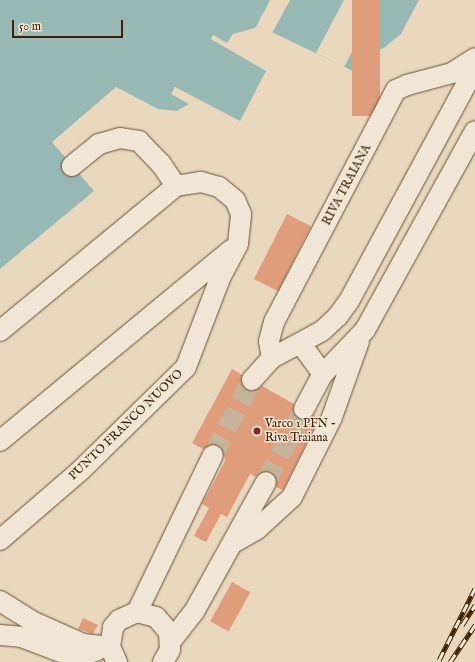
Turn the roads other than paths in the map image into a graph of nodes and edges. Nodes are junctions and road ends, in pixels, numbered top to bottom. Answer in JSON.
{"nodes":[{"id":1,"x":475,"y":58,"type":"edge"},
{"id":2,"x":475,"y":68,"type":"edge"},
{"id":3,"x":475,"y":130,"type":"edge"},
{"id":4,"x":72,"y":166,"type":"dead end"},
{"id":5,"x":176,"y":186,"type":"junction"},
{"id":6,"x":238,"y":244,"type":"junction"},
{"id":7,"x":364,"y":330,"type":"junction"},
{"id":8,"x":0,"y":331,"type":"edge"},
{"id":9,"x":301,"y":344,"type":"junction"},
{"id":10,"x":272,"y":358,"type":"junction"},
{"id":11,"x":324,"y":374,"type":"junction"},
{"id":12,"x":252,"y":380,"type":"tunnel mouth"},
{"id":13,"x":304,"y":409,"type":"tunnel mouth"},
{"id":14,"x":0,"y":441,"type":"edge"},
{"id":15,"x":213,"y":455,"type":"tunnel mouth"},
{"id":16,"x":266,"y":482,"type":"tunnel mouth"},
{"id":17,"x":0,"y":540,"type":"edge"},
{"id":18,"x":233,"y":543,"type":"junction"},
{"id":19,"x":0,"y":601,"type":"edge"},
{"id":20,"x":137,"y":612,"type":"junction"},
{"id":21,"x":0,"y":635,"type":"edge"},
{"id":22,"x":170,"y":642,"type":"junction"},
{"id":23,"x":113,"y":654,"type":"edge"},
{"id":24,"x":163,"y":662,"type":"edge"}],
"edges":[{"from":1,"to":10,"type":"street","name":"RIVA TRAIANA"},
{"from":2,"to":9,"type":"street"},
{"from":3,"to":7,"type":"street"},
{"from":4,"to":5,"type":"street"},
{"from":5,"to":6,"type":"street","name":"PUNTO FRANCO NUOVO"},
{"from":5,"to":8,"type":"street"},
{"from":6,"to":14,"type":"street"},
{"from":6,"to":17,"type":"street","name":"PUNTO FRANCO NUOVO"},
{"from":7,"to":11,"type":"street"},
{"from":7,"to":18,"type":"street"},
{"from":9,"to":10,"type":"street"},
{"from":9,"to":11,"type":"street"},
{"from":10,"to":12,"type":"street"},
{"from":11,"to":13,"type":"street"},
{"from":15,"to":20,"type":"street"},
{"from":16,"to":18,"type":"street"},
{"from":18,"to":22,"type":"street"},
{"from":19,"to":23,"type":"street"},
{"from":20,"to":22,"type":"street"},
{"from":20,"to":23,"type":"street"},
{"from":21,"to":23,"type":"street"},
{"from":22,"to":24,"type":"street"}]}
